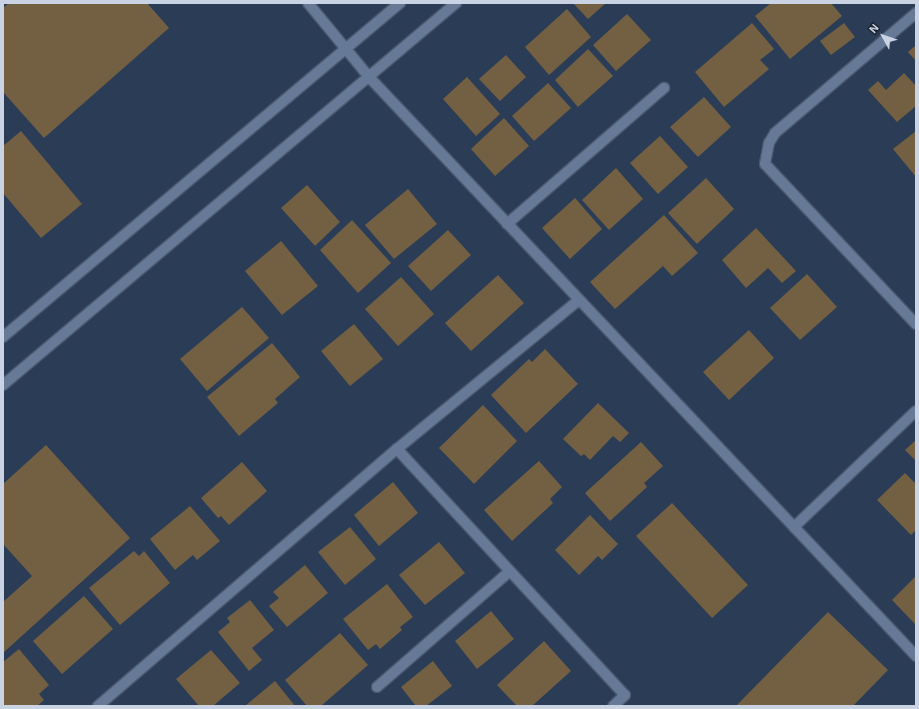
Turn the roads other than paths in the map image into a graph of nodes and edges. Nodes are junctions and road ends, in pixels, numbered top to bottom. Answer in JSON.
{"nodes":[{"id":1,"x":308,"y":3,"type":"edge"},
{"id":2,"x":400,"y":3,"type":"edge"},
{"id":3,"x":456,"y":3,"type":"edge"},
{"id":4,"x":916,"y":13,"type":"edge"},
{"id":5,"x":346,"y":49,"type":"junction"},
{"id":6,"x":369,"y":77,"type":"junction"},
{"id":7,"x":664,"y":88,"type":"dead end"},
{"id":8,"x":507,"y":224,"type":"junction"},
{"id":9,"x":579,"y":300,"type":"junction"},
{"id":10,"x":916,"y":324,"type":"edge"},
{"id":11,"x":3,"y":337,"type":"edge"},
{"id":12,"x":3,"y":385,"type":"edge"},
{"id":13,"x":916,"y":411,"type":"edge"},
{"id":14,"x":397,"y":449,"type":"junction"},
{"id":15,"x":794,"y":527,"type":"junction"},
{"id":16,"x":510,"y":572,"type":"junction"},
{"id":17,"x":916,"y":656,"type":"edge"},
{"id":18,"x":377,"y":687,"type":"dead end"},
{"id":19,"x":98,"y":706,"type":"edge"},
{"id":20,"x":613,"y":706,"type":"edge"}],
"edges":[{"from":1,"to":5,"type":"street"},
{"from":2,"to":5,"type":"street"},
{"from":3,"to":6,"type":"street"},
{"from":4,"to":10,"type":"street"},
{"from":5,"to":6,"type":"street"},
{"from":5,"to":11,"type":"street"},
{"from":6,"to":8,"type":"street"},
{"from":6,"to":12,"type":"street"},
{"from":7,"to":8,"type":"street"},
{"from":8,"to":9,"type":"street"},
{"from":9,"to":14,"type":"street"},
{"from":9,"to":15,"type":"street"},
{"from":13,"to":15,"type":"street"},
{"from":14,"to":16,"type":"street"},
{"from":14,"to":19,"type":"street"},
{"from":15,"to":17,"type":"street"},
{"from":16,"to":18,"type":"street"},
{"from":16,"to":20,"type":"street"}]}
